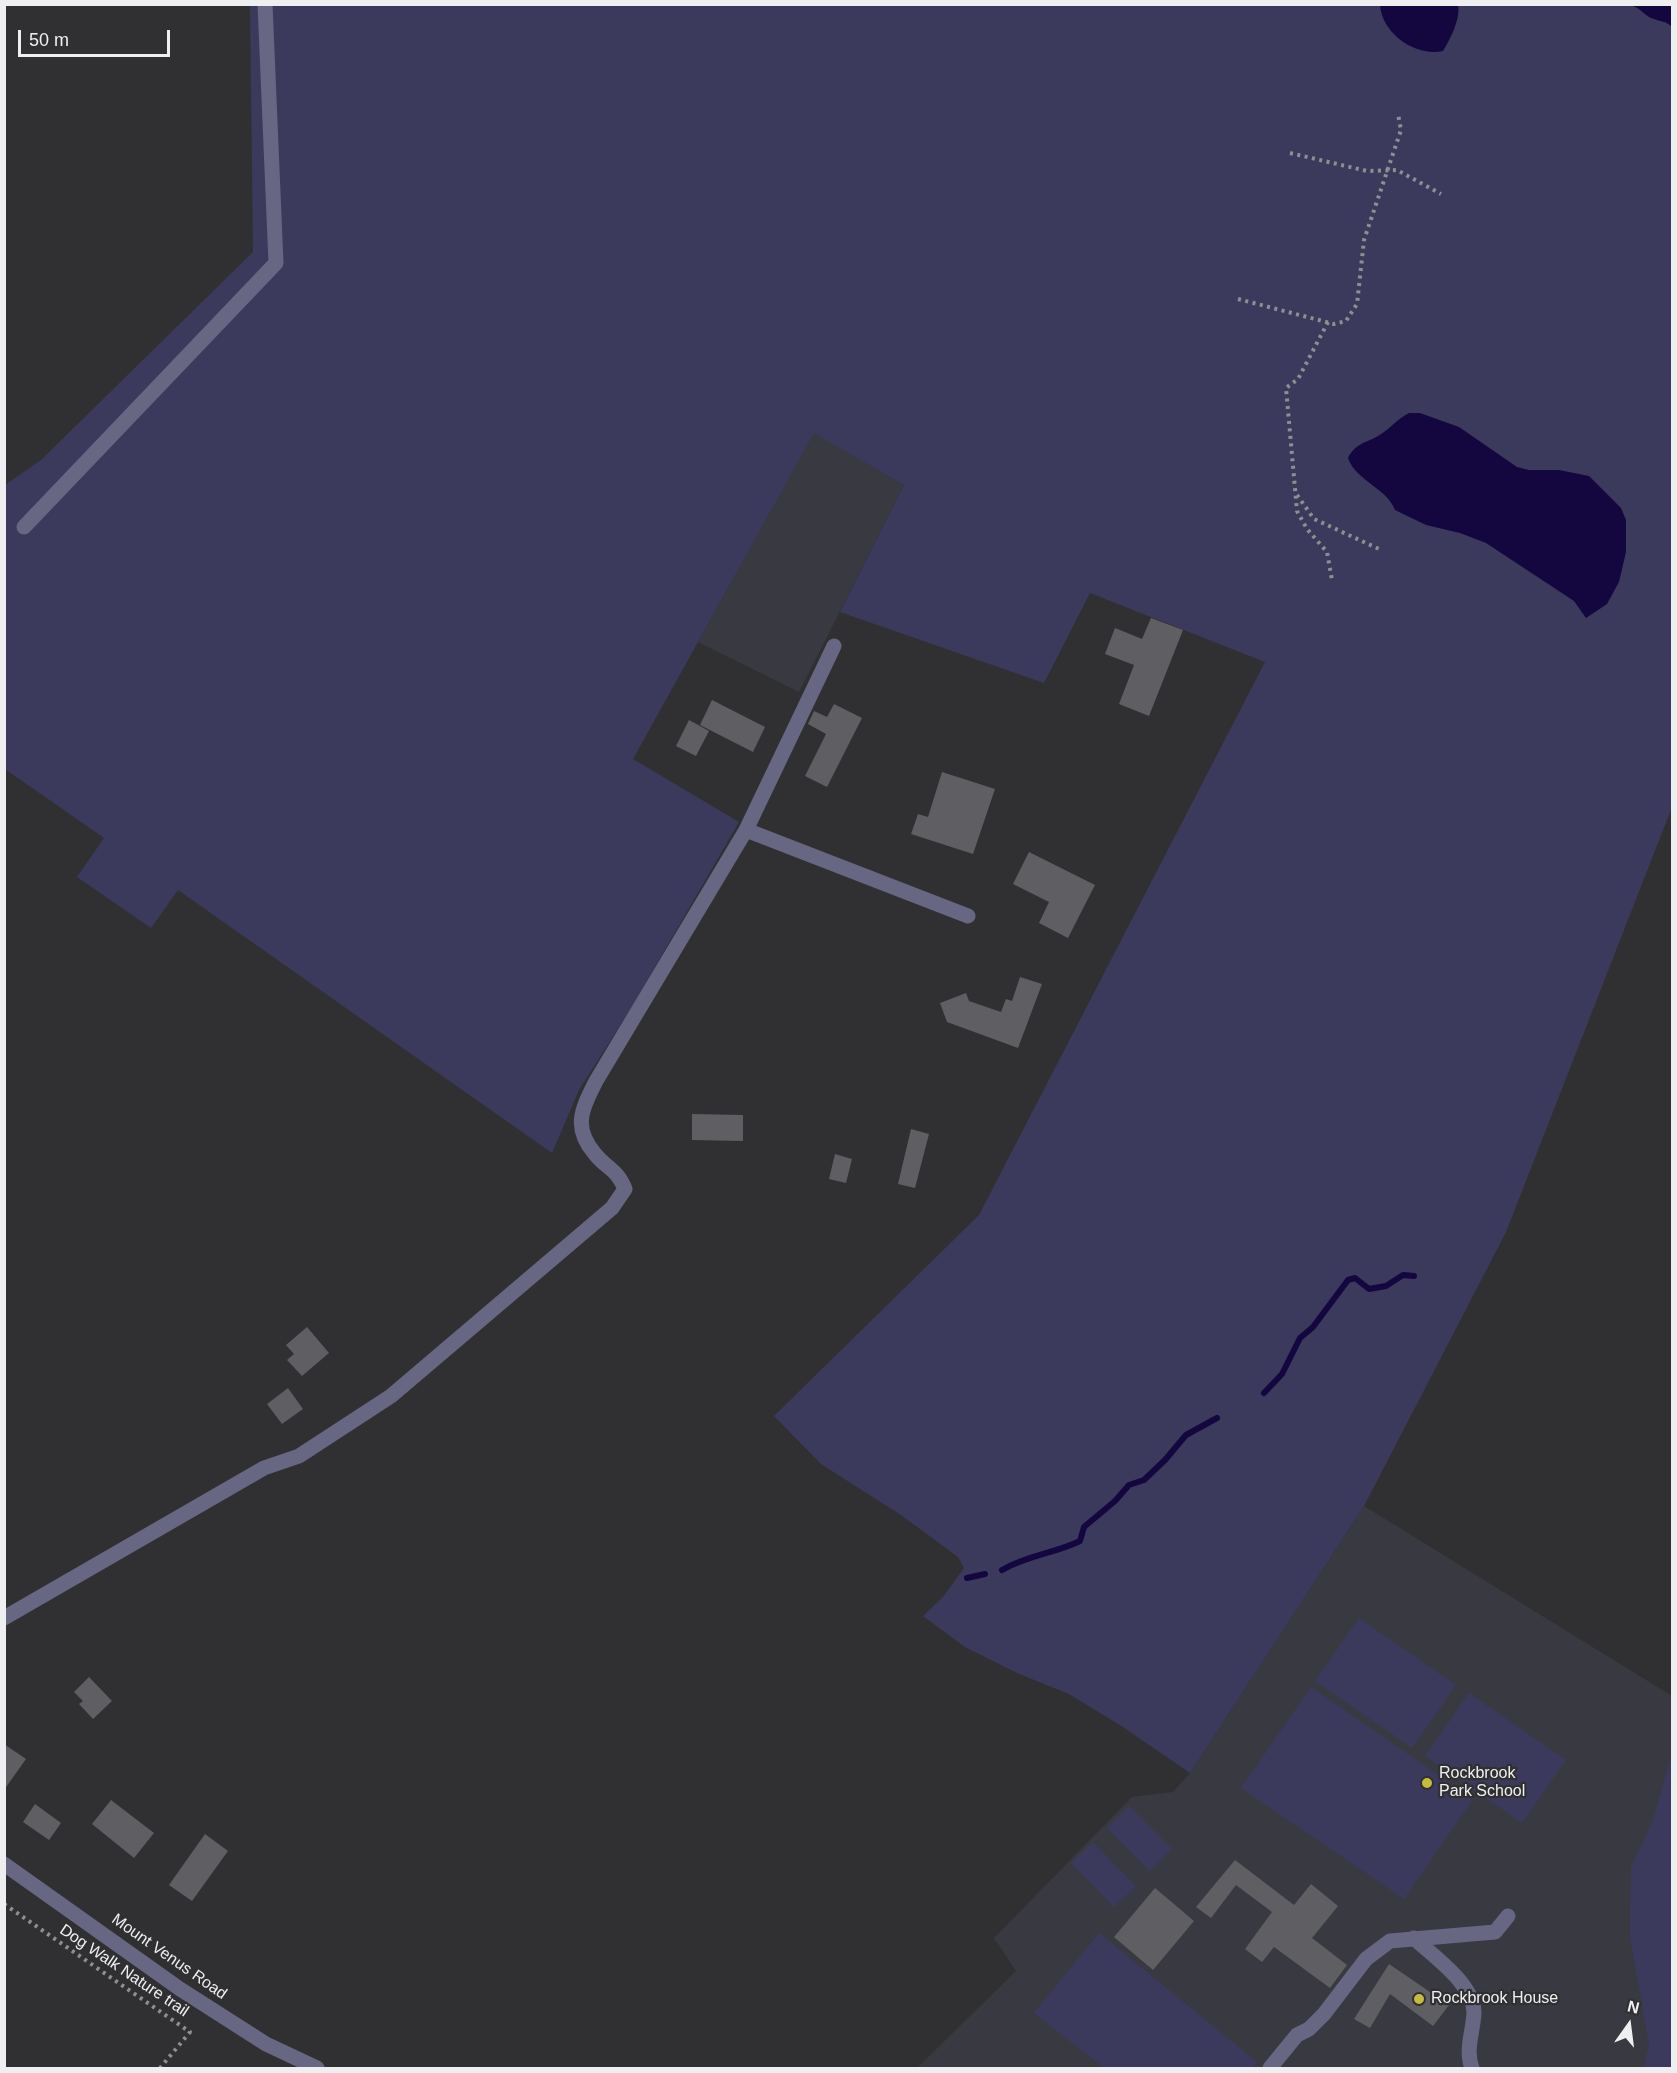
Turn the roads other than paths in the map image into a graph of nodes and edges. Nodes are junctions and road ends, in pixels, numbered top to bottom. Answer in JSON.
{"nodes":[{"id":1,"x":265,"y":4,"type":"edge"},
{"id":2,"x":24,"y":527,"type":"dead end"},
{"id":3,"x":834,"y":646,"type":"dead end"},
{"id":4,"x":746,"y":830,"type":"junction"},
{"id":5,"x":968,"y":916,"type":"dead end"},
{"id":6,"x":4,"y":1618,"type":"edge"},
{"id":7,"x":4,"y":1864,"type":"edge"},
{"id":8,"x":1508,"y":1916,"type":"dead end"},
{"id":9,"x":1414,"y":1938,"type":"junction"},
{"id":10,"x":318,"y":2068,"type":"edge"},
{"id":11,"x":1270,"y":2068,"type":"edge"},
{"id":12,"x":1472,"y":2068,"type":"edge"}],
"edges":[{"from":1,"to":2,"type":"street"},
{"from":3,"to":4,"type":"street"},
{"from":4,"to":5,"type":"street"},
{"from":4,"to":6,"type":"street"},
{"from":7,"to":10,"type":"street","name":"Mount Venus Road"},
{"from":8,"to":9,"type":"street"},
{"from":9,"to":11,"type":"street"},
{"from":9,"to":12,"type":"street"}]}
